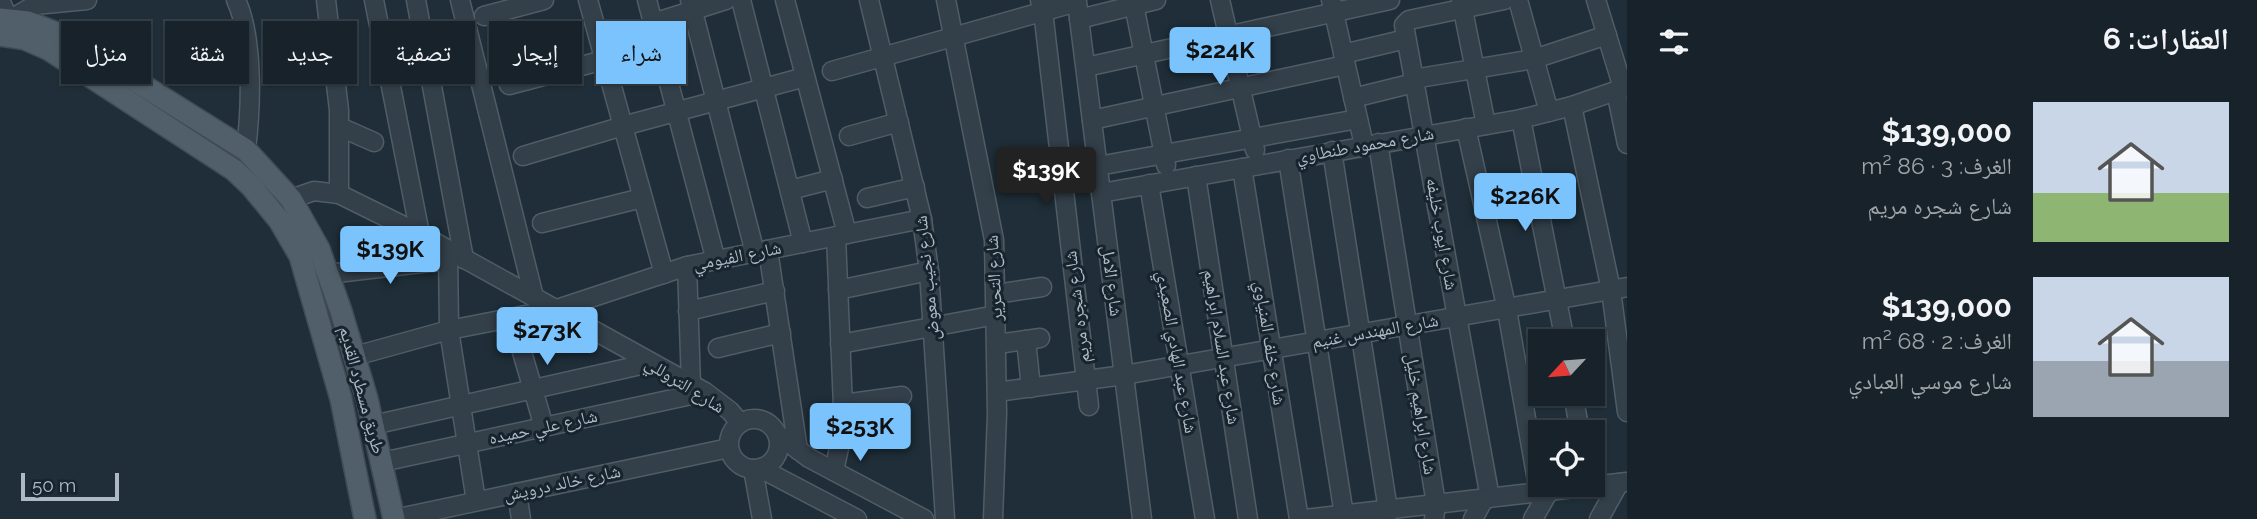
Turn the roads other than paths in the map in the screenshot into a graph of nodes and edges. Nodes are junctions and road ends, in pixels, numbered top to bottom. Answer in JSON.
{"nodes":[{"id":1,"x":0,"y":0,"type":"edge"},
{"id":2,"x":87,"y":0,"type":"edge"},
{"id":3,"x":236,"y":0,"type":"edge"},
{"id":4,"x":326,"y":0,"type":"edge"},
{"id":5,"x":374,"y":0,"type":"edge"},
{"id":6,"x":416,"y":0,"type":"edge"},
{"id":7,"x":460,"y":0,"type":"edge"},
{"id":8,"x":544,"y":0,"type":"edge"},
{"id":9,"x":588,"y":0,"type":"edge"},
{"id":10,"x":647,"y":0,"type":"edge"},
{"id":11,"x":726,"y":0,"type":"edge"},
{"id":12,"x":741,"y":0,"type":"edge"},
{"id":13,"x":785,"y":0,"type":"edge"},
{"id":14,"x":869,"y":0,"type":"edge"},
{"id":15,"x":946,"y":0,"type":"edge"},
{"id":16,"x":1156,"y":0,"type":"edge"},
{"id":17,"x":1220,"y":0,"type":"edge"},
{"id":18,"x":1390,"y":0,"type":"edge"},
{"id":19,"x":1504,"y":0,"type":"edge"},
{"id":20,"x":1518,"y":0,"type":"edge"},
{"id":21,"x":1596,"y":0,"type":"edge"},
{"id":22,"x":68,"y":1,"type":"edge"},
{"id":23,"x":1134,"y":3,"type":"edge"},
{"id":24,"x":1462,"y":4,"type":"edge"},
{"id":25,"x":692,"y":5,"type":"edge"},
{"id":26,"x":1041,"y":6,"type":"edge"},
{"id":27,"x":1332,"y":6,"type":"edge"},
{"id":28,"x":1435,"y":7,"type":"edge"},
{"id":29,"x":1078,"y":10,"type":"junction"},
{"id":30,"x":484,"y":16,"type":"dead end"},
{"id":31,"x":652,"y":21,"type":"edge"},
{"id":32,"x":657,"y":21,"type":"edge"},
{"id":33,"x":3,"y":25,"type":"edge"},
{"id":34,"x":596,"y":30,"type":"edge"},
{"id":35,"x":1405,"y":32,"type":"junction"},
{"id":36,"x":1606,"y":35,"type":"junction"},
{"id":37,"x":955,"y":36,"type":"junction"},
{"id":38,"x":1228,"y":36,"type":"junction"},
{"id":39,"x":1145,"y":54,"type":"junction"},
{"id":40,"x":883,"y":56,"type":"junction"},
{"id":41,"x":1344,"y":59,"type":"junction"},
{"id":42,"x":1534,"y":59,"type":"junction"},
{"id":43,"x":596,"y":62,"type":"edge"},
{"id":44,"x":1086,"y":67,"type":"junction"},
{"id":45,"x":1475,"y":67,"type":"junction"},
{"id":46,"x":832,"y":71,"type":"dead end"},
{"id":47,"x":806,"y":77,"type":"junction"},
{"id":48,"x":1414,"y":81,"type":"junction"},
{"id":49,"x":611,"y":84,"type":"edge"},
{"id":50,"x":669,"y":84,"type":"edge"},
{"id":51,"x":509,"y":85,"type":"dead end"},
{"id":52,"x":764,"y":88,"type":"junction"},
{"id":53,"x":1240,"y":88,"type":"junction"},
{"id":54,"x":1622,"y":89,"type":"edge"},
{"id":55,"x":1353,"y":98,"type":"junction"},
{"id":56,"x":716,"y":101,"type":"junction"},
{"id":57,"x":1156,"y":106,"type":"junction"},
{"id":58,"x":1572,"y":106,"type":"junction"},
{"id":59,"x":676,"y":111,"type":"junction"},
{"id":60,"x":1549,"y":112,"type":"junction"},
{"id":61,"x":1358,"y":119,"type":"junction"},
{"id":62,"x":1521,"y":119,"type":"junction"},
{"id":63,"x":1092,"y":120,"type":"junction"},
{"id":64,"x":899,"y":122,"type":"junction"},
{"id":65,"x":1486,"y":125,"type":"junction"},
{"id":66,"x":623,"y":126,"type":"junction"},
{"id":67,"x":340,"y":127,"type":"junction"},
{"id":68,"x":1466,"y":128,"type":"junction"},
{"id":69,"x":1424,"y":134,"type":"junction"},
{"id":70,"x":849,"y":136,"type":"dead end"},
{"id":71,"x":1252,"y":138,"type":"junction"},
{"id":72,"x":374,"y":142,"type":"dead end"},
{"id":73,"x":1371,"y":144,"type":"junction"},
{"id":74,"x":1627,"y":144,"type":"edge"},
{"id":75,"x":246,"y":150,"type":"junction"},
{"id":76,"x":1332,"y":151,"type":"junction"},
{"id":77,"x":1164,"y":154,"type":"junction"},
{"id":78,"x":523,"y":156,"type":"dead end"},
{"id":79,"x":1288,"y":159,"type":"junction"},
{"id":80,"x":1098,"y":166,"type":"junction"},
{"id":81,"x":1250,"y":166,"type":"junction"},
{"id":82,"x":1196,"y":176,"type":"junction"},
{"id":83,"x":833,"y":179,"type":"junction"},
{"id":84,"x":1169,"y":180,"type":"junction"},
{"id":85,"x":1149,"y":184,"type":"junction"},
{"id":86,"x":915,"y":187,"type":"junction"},
{"id":87,"x":790,"y":190,"type":"junction"},
{"id":88,"x":1101,"y":193,"type":"junction"},
{"id":89,"x":339,"y":194,"type":"junction"},
{"id":90,"x":642,"y":198,"type":"junction"},
{"id":91,"x":867,"y":198,"type":"dead end"},
{"id":92,"x":291,"y":199,"type":"junction"},
{"id":93,"x":922,"y":219,"type":"junction"},
{"id":94,"x":541,"y":223,"type":"dead end"},
{"id":95,"x":420,"y":234,"type":"junction"},
{"id":96,"x":841,"y":235,"type":"junction"},
{"id":97,"x":803,"y":243,"type":"junction"},
{"id":98,"x":762,"y":251,"type":"junction"},
{"id":99,"x":453,"y":256,"type":"junction"},
{"id":100,"x":716,"y":261,"type":"junction"},
{"id":101,"x":687,"y":266,"type":"junction"},
{"id":102,"x":929,"y":271,"type":"junction"},
{"id":103,"x":328,"y":274,"type":"junction"},
{"id":104,"x":664,"y":274,"type":"junction"},
{"id":105,"x":1042,"y":287,"type":"dead end"},
{"id":106,"x":1619,"y":289,"type":"edge"},
{"id":107,"x":838,"y":290,"type":"junction"},
{"id":108,"x":775,"y":291,"type":"junction"},
{"id":109,"x":996,"y":293,"type":"junction"},
{"id":110,"x":534,"y":297,"type":"junction"},
{"id":111,"x":1558,"y":299,"type":"junction"},
{"id":112,"x":557,"y":310,"type":"junction"},
{"id":113,"x":1507,"y":310,"type":"junction"},
{"id":114,"x":688,"y":311,"type":"junction"},
{"id":115,"x":996,"y":315,"type":"junction"},
{"id":116,"x":1457,"y":317,"type":"junction"},
{"id":117,"x":512,"y":318,"type":"junction"},
{"id":118,"x":1407,"y":326,"type":"junction"},
{"id":119,"x":933,"y":328,"type":"junction"},
{"id":120,"x":1562,"y":329,"type":"edge"},
{"id":121,"x":449,"y":330,"type":"junction"},
{"id":122,"x":781,"y":332,"type":"junction"},
{"id":123,"x":1360,"y":334,"type":"junction"},
{"id":124,"x":1317,"y":341,"type":"junction"},
{"id":125,"x":840,"y":344,"type":"junction"},
{"id":126,"x":997,"y":344,"type":"junction"},
{"id":127,"x":718,"y":348,"type":"dead end"},
{"id":128,"x":1271,"y":349,"type":"junction"},
{"id":129,"x":355,"y":356,"type":"junction"},
{"id":130,"x":1223,"y":358,"type":"junction"},
{"id":131,"x":650,"y":363,"type":"junction"},
{"id":132,"x":1180,"y":365,"type":"junction"},
{"id":133,"x":1124,"y":375,"type":"junction"},
{"id":134,"x":1085,"y":381,"type":"junction"},
{"id":135,"x":1031,"y":387,"type":"junction"},
{"id":136,"x":533,"y":388,"type":"junction"},
{"id":137,"x":698,"y":389,"type":"junction"},
{"id":138,"x":997,"y":392,"type":"junction"},
{"id":139,"x":902,"y":396,"type":"dead end"},
{"id":140,"x":843,"y":404,"type":"junction"},
{"id":141,"x":1089,"y":406,"type":"dead end"},
{"id":142,"x":460,"y":407,"type":"junction"},
{"id":143,"x":1627,"y":412,"type":"edge"},
{"id":144,"x":1529,"y":420,"type":"edge"},
{"id":145,"x":740,"y":423,"type":"junction"},
{"id":146,"x":373,"y":425,"type":"junction"},
{"id":147,"x":544,"y":426,"type":"junction"},
{"id":148,"x":777,"y":434,"type":"junction"},
{"id":149,"x":466,"y":443,"type":"junction"},
{"id":150,"x":729,"y":448,"type":"junction"},
{"id":151,"x":798,"y":450,"type":"junction"},
{"id":152,"x":382,"y":462,"type":"junction"},
{"id":153,"x":756,"y":469,"type":"junction"},
{"id":154,"x":834,"y":471,"type":"junction"},
{"id":155,"x":1623,"y":483,"type":"edge"},
{"id":156,"x":1605,"y":485,"type":"edge"},
{"id":157,"x":517,"y":493,"type":"junction"},
{"id":158,"x":1528,"y":494,"type":"edge"},
{"id":159,"x":1542,"y":497,"type":"edge"},
{"id":160,"x":1487,"y":498,"type":"junction"},
{"id":161,"x":475,"y":501,"type":"junction"},
{"id":162,"x":1435,"y":512,"type":"edge"},
{"id":163,"x":1387,"y":514,"type":"edge"},
{"id":164,"x":1335,"y":517,"type":"edge"},
{"id":165,"x":365,"y":519,"type":"edge"},
{"id":166,"x":394,"y":519,"type":"edge"},
{"id":167,"x":521,"y":519,"type":"edge"},
{"id":168,"x":762,"y":519,"type":"edge"},
{"id":169,"x":857,"y":519,"type":"edge"},
{"id":170,"x":924,"y":519,"type":"edge"},
{"id":171,"x":945,"y":519,"type":"edge"},
{"id":172,"x":993,"y":519,"type":"edge"},
{"id":173,"x":1142,"y":519,"type":"edge"},
{"id":174,"x":1205,"y":519,"type":"edge"},
{"id":175,"x":1248,"y":519,"type":"edge"},
{"id":176,"x":1299,"y":519,"type":"edge"},
{"id":177,"x":1306,"y":519,"type":"edge"},
{"id":178,"x":1473,"y":519,"type":"edge"},
{"id":179,"x":1533,"y":519,"type":"edge"},
{"id":180,"x":1599,"y":519,"type":"edge"}],
"edges":[{"from":1,"to":33,"type":"street"},
{"from":2,"to":22,"type":"street"},
{"from":3,"to":75,"type":"street"},
{"from":4,"to":67,"type":"street"},
{"from":5,"to":95,"type":"street"},
{"from":6,"to":99,"type":"street"},
{"from":7,"to":110,"type":"street"},
{"from":8,"to":30,"type":"street"},
{"from":9,"to":34,"type":"street"},
{"from":10,"to":31,"type":"street"},
{"from":11,"to":25,"type":"street"},
{"from":12,"to":52,"type":"street"},
{"from":13,"to":47,"type":"street"},
{"from":14,"to":40,"type":"street","name":"شارع نجيب معوض"},
{"from":15,"to":37,"type":"street","name":"شارع التحرير"},
{"from":16,"to":23,"type":"street"},
{"from":17,"to":38,"type":"street","name":"شارع خلف المنياوي"},
{"from":18,"to":27,"type":"street"},
{"from":19,"to":24,"type":"street"},
{"from":20,"to":42,"type":"street"},
{"from":21,"to":36,"type":"street"},
{"from":22,"to":33,"type":"street"},
{"from":23,"to":29,"type":"street"},
{"from":23,"to":39,"type":"street"},
{"from":24,"to":28,"type":"street"},
{"from":24,"to":45,"type":"street"},
{"from":25,"to":32,"type":"street"},
{"from":25,"to":56,"type":"street"},
{"from":26,"to":29,"type":"street"},
{"from":26,"to":37,"type":"street"},
{"from":26,"to":134,"type":"street","name":"شارع شجره مريم"},
{"from":27,"to":38,"type":"street"},
{"from":27,"to":41,"type":"street","name":"شارع ابراهيم خليل"},
{"from":28,"to":35,"type":"street"},
{"from":29,"to":44,"type":"street","name":"شارع الامل"},
{"from":33,"to":75,"type":"main road","name":"طريق مسطرد القديم"},
{"from":33,"to":165,"type":"main road","name":"طريق مسطرد القديم"},
{"from":35,"to":41,"type":"street"},
{"from":35,"to":48,"type":"street","name":"شارع ايوب خليفه"},
{"from":36,"to":42,"type":"street"},
{"from":36,"to":54,"type":"street"},
{"from":37,"to":40,"type":"street"},
{"from":37,"to":109,"type":"street","name":"شارع التحرير"},
{"from":38,"to":39,"type":"street"},
{"from":38,"to":53,"type":"street","name":"شارع خلف المنياوي"},
{"from":39,"to":44,"type":"street"},
{"from":39,"to":57,"type":"street"},
{"from":40,"to":46,"type":"street"},
{"from":40,"to":64,"type":"street","name":"شارع نجيب معوض"},
{"from":41,"to":53,"type":"street"},
{"from":41,"to":55,"type":"street","name":"شارع ابراهيم خليل"},
{"from":42,"to":45,"type":"street"},
{"from":42,"to":60,"type":"street"},
{"from":43,"to":51,"type":"street"},
{"from":44,"to":63,"type":"street","name":"شارع الامل"},
{"from":45,"to":48,"type":"street"},
{"from":45,"to":65,"type":"street"},
{"from":47,"to":52,"type":"street"},
{"from":47,"to":83,"type":"street"},
{"from":48,"to":55,"type":"street"},
{"from":48,"to":69,"type":"street","name":"شارع ايوب خليفه"},
{"from":49,"to":66,"type":"street"},
{"from":50,"to":59,"type":"street"},
{"from":52,"to":56,"type":"street"},
{"from":52,"to":87,"type":"street"},
{"from":53,"to":57,"type":"street"},
{"from":53,"to":71,"type":"street","name":"شارع خلف المنياوي"},
{"from":54,"to":58,"type":"street","name":"شارع محمود طنطاوي"},
{"from":54,"to":74,"type":"street"},
{"from":55,"to":61,"type":"street","name":"شارع ابراهيم خليل"},
{"from":56,"to":59,"type":"street"},
{"from":56,"to":98,"type":"street"},
{"from":57,"to":63,"type":"street"},
{"from":57,"to":77,"type":"street"},
{"from":58,"to":60,"type":"street","name":"شارع محمود طنطاوي"},
{"from":58,"to":106,"type":"street"},
{"from":59,"to":66,"type":"street"},
{"from":59,"to":100,"type":"street"},
{"from":60,"to":62,"type":"street","name":"شارع محمود طنطاوي"},
{"from":61,"to":71,"type":"street"},
{"from":61,"to":73,"type":"street","name":"شارع ابراهيم خليل"},
{"from":62,"to":65,"type":"street","name":"شارع محمود طنطاوي"},
{"from":62,"to":111,"type":"street"},
{"from":63,"to":80,"type":"street","name":"شارع الامل"},
{"from":64,"to":70,"type":"street"},
{"from":64,"to":86,"type":"street","name":"شارع نجيب معوض"},
{"from":65,"to":68,"type":"street","name":"شارع محمود طنطاوي"},
{"from":66,"to":78,"type":"street"},
{"from":66,"to":90,"type":"street"},
{"from":67,"to":72,"type":"street"},
{"from":67,"to":89,"type":"street"},
{"from":68,"to":69,"type":"street","name":"شارع محمود طنطاوي"},
{"from":68,"to":113,"type":"street"},
{"from":69,"to":73,"type":"street","name":"شارع محمود طنطاوي"},
{"from":69,"to":116,"type":"street","name":"شارع ايوب خليفه"},
{"from":71,"to":77,"type":"street"},
{"from":71,"to":81,"type":"street","name":"شارع خلف المنياوي"},
{"from":73,"to":76,"type":"street","name":"شارع محمود طنطاوي"},
{"from":73,"to":118,"type":"street","name":"شارع ابراهيم خليل"},
{"from":75,"to":92,"type":"main road","name":"طريق مسطرد القديم"},
{"from":76,"to":79,"type":"street","name":"شارع محمود طنطاوي"},
{"from":76,"to":123,"type":"street"},
{"from":77,"to":80,"type":"street"},
{"from":77,"to":84,"type":"street"},
{"from":79,"to":81,"type":"street","name":"شارع محمود طنطاوي"},
{"from":79,"to":124,"type":"street"},
{"from":80,"to":88,"type":"street","name":"شارع الامل"},
{"from":81,"to":82,"type":"street","name":"شارع محمود طنطاوي"},
{"from":81,"to":128,"type":"street","name":"شارع خلف المنياوي"},
{"from":82,"to":84,"type":"street","name":"شارع محمود طنطاوي"},
{"from":82,"to":130,"type":"street","name":"شارع عبد السلام ابراهيم"},
{"from":83,"to":87,"type":"street"},
{"from":83,"to":96,"type":"street"},
{"from":84,"to":85,"type":"street","name":"شارع محمود طنطاوي"},
{"from":85,"to":88,"type":"street","name":"شارع محمود طنطاوي"},
{"from":85,"to":132,"type":"street","name":"شارع عبد الهادي الصعيدي"},
{"from":86,"to":91,"type":"street"},
{"from":86,"to":93,"type":"street","name":"شارع نجيب معوض"},
{"from":87,"to":97,"type":"street"},
{"from":88,"to":133,"type":"street","name":"شارع الامل"},
{"from":89,"to":92,"type":"street","name":"شارع التروللي"},
{"from":89,"to":95,"type":"street","name":"شارع التروللي"},
{"from":90,"to":94,"type":"street"},
{"from":90,"to":104,"type":"street"},
{"from":92,"to":103,"type":"main road","name":"طريق مسطرد القديم"},
{"from":93,"to":96,"type":"street","name":"شارع الفيومي"},
{"from":93,"to":102,"type":"street","name":"شارع نجيب معوض"},
{"from":95,"to":99,"type":"street","name":"شارع التروللي"},
{"from":96,"to":97,"type":"street","name":"شارع الفيومي"},
{"from":96,"to":107,"type":"street"},
{"from":97,"to":98,"type":"street","name":"شارع الفيومي"},
{"from":98,"to":100,"type":"street","name":"شارع الفيومي"},
{"from":98,"to":108,"type":"street"},
{"from":99,"to":103,"type":"street"},
{"from":99,"to":110,"type":"street","name":"شارع التروللي"},
{"from":99,"to":121,"type":"street"},
{"from":100,"to":101,"type":"street","name":"شارع الفيومي"},
{"from":101,"to":104,"type":"street","name":"شارع الفيومي"},
{"from":101,"to":114,"type":"street"},
{"from":102,"to":107,"type":"street"},
{"from":102,"to":119,"type":"street","name":"شارع نجيب معوض"},
{"from":103,"to":129,"type":"main road","name":"طريق مسطرد القديم"},
{"from":104,"to":112,"type":"street","name":"شارع الفيومي"},
{"from":105,"to":109,"type":"street"},
{"from":106,"to":111,"type":"street","name":"شارع المهندس غنيم"},
{"from":106,"to":143,"type":"street"},
{"from":107,"to":125,"type":"street"},
{"from":108,"to":114,"type":"street"},
{"from":108,"to":122,"type":"street"},
{"from":109,"to":115,"type":"street","name":"شارع التحرير"},
{"from":110,"to":112,"type":"street","name":"شارع التروللي"},
{"from":111,"to":113,"type":"street","name":"شارع المهندس غنيم"},
{"from":111,"to":120,"type":"street"},
{"from":112,"to":117,"type":"street","name":"شارع الفيومي"},
{"from":112,"to":131,"type":"street","name":"شارع التروللي"},
{"from":113,"to":116,"type":"street","name":"شارع المهندس غنيم"},
{"from":113,"to":144,"type":"street"},
{"from":114,"to":137,"type":"street"},
{"from":115,"to":119,"type":"street"},
{"from":115,"to":126,"type":"street","name":"شارع التحرير"},
{"from":116,"to":118,"type":"street","name":"شارع المهندس غنيم"},
{"from":116,"to":160,"type":"street","name":"شارع ايوب خليفه"},
{"from":117,"to":121,"type":"street","name":"شارع الفيومي"},
{"from":117,"to":136,"type":"street"},
{"from":118,"to":123,"type":"street","name":"شارع المهندس غنيم"},
{"from":118,"to":162,"type":"street","name":"شارع ابراهيم خليل"},
{"from":119,"to":125,"type":"street"},
{"from":119,"to":171,"type":"street","name":"شارع نجيب معوض"},
{"from":121,"to":129,"type":"street","name":"شارع الفيومي"},
{"from":121,"to":142,"type":"street"},
{"from":122,"to":127,"type":"street"},
{"from":122,"to":151,"type":"street"},
{"from":123,"to":124,"type":"street","name":"شارع المهندس غنيم"},
{"from":123,"to":163,"type":"street"},
{"from":124,"to":128,"type":"street","name":"شارع المهندس غنيم"},
{"from":124,"to":164,"type":"street"},
{"from":125,"to":140,"type":"street"},
{"from":126,"to":135,"type":"street"},
{"from":126,"to":138,"type":"street","name":"شارع التحرير"},
{"from":128,"to":130,"type":"street","name":"شارع المهندس غنيم"},
{"from":128,"to":176,"type":"street","name":"شارع خلف المنياوي"},
{"from":129,"to":146,"type":"main road","name":"طريق مسطرد القديم"},
{"from":130,"to":132,"type":"street","name":"شارع المهندس غنيم"},
{"from":130,"to":175,"type":"street","name":"شارع عبد السلام ابراهيم"},
{"from":131,"to":136,"type":"street"},
{"from":131,"to":137,"type":"street","name":"شارع التروللي"},
{"from":132,"to":133,"type":"street","name":"شارع المهندس غنيم"},
{"from":132,"to":174,"type":"street","name":"شارع عبد الهادي الصعيدي"},
{"from":133,"to":134,"type":"street","name":"شارع المهندس غنيم"},
{"from":133,"to":173,"type":"street","name":"شارع الامل"},
{"from":134,"to":135,"type":"street","name":"شارع المهندس غنيم"},
{"from":134,"to":141,"type":"street","name":"شارع شجره مريم"},
{"from":135,"to":138,"type":"street","name":"شارع المهندس غنيم"},
{"from":136,"to":142,"type":"street"},
{"from":136,"to":147,"type":"street"},
{"from":137,"to":145,"type":"street","name":"شارع التروللي"},
{"from":137,"to":147,"type":"street","name":"شارع علي حميده"},
{"from":138,"to":172,"type":"street","name":"شارع التحرير"},
{"from":139,"to":140,"type":"street"},
{"from":140,"to":154,"type":"street"},
{"from":142,"to":146,"type":"street"},
{"from":142,"to":149,"type":"street"},
{"from":145,"to":148,"type":"street"},
{"from":145,"to":150,"type":"street"},
{"from":146,"to":152,"type":"main road","name":"طريق مسطرد القديم"},
{"from":147,"to":149,"type":"street","name":"شارع علي حميده"},
{"from":148,"to":151,"type":"street"},
{"from":148,"to":153,"type":"street"},
{"from":149,"to":152,"type":"street","name":"شارع علي حميده"},
{"from":149,"to":161,"type":"street"},
{"from":150,"to":153,"type":"street"},
{"from":150,"to":157,"type":"street","name":"شارع خالد درويش"},
{"from":151,"to":154,"type":"street"},
{"from":152,"to":166,"type":"main road","name":"طريق مسطرد القديم"},
{"from":153,"to":168,"type":"street"},
{"from":153,"to":169,"type":"street"},
{"from":154,"to":170,"type":"street"},
{"from":155,"to":156,"type":"street"},
{"from":155,"to":180,"type":"street"},
{"from":157,"to":161,"type":"street","name":"شارع خالد درويش"},
{"from":157,"to":167,"type":"street"},
{"from":158,"to":160,"type":"street"},
{"from":159,"to":179,"type":"street"},
{"from":160,"to":162,"type":"street"},
{"from":160,"to":178,"type":"street"},
{"from":161,"to":166,"type":"street","name":"شارع خالد درويش"},
{"from":162,"to":163,"type":"street"},
{"from":163,"to":164,"type":"street"},
{"from":164,"to":177,"type":"street"}]}
